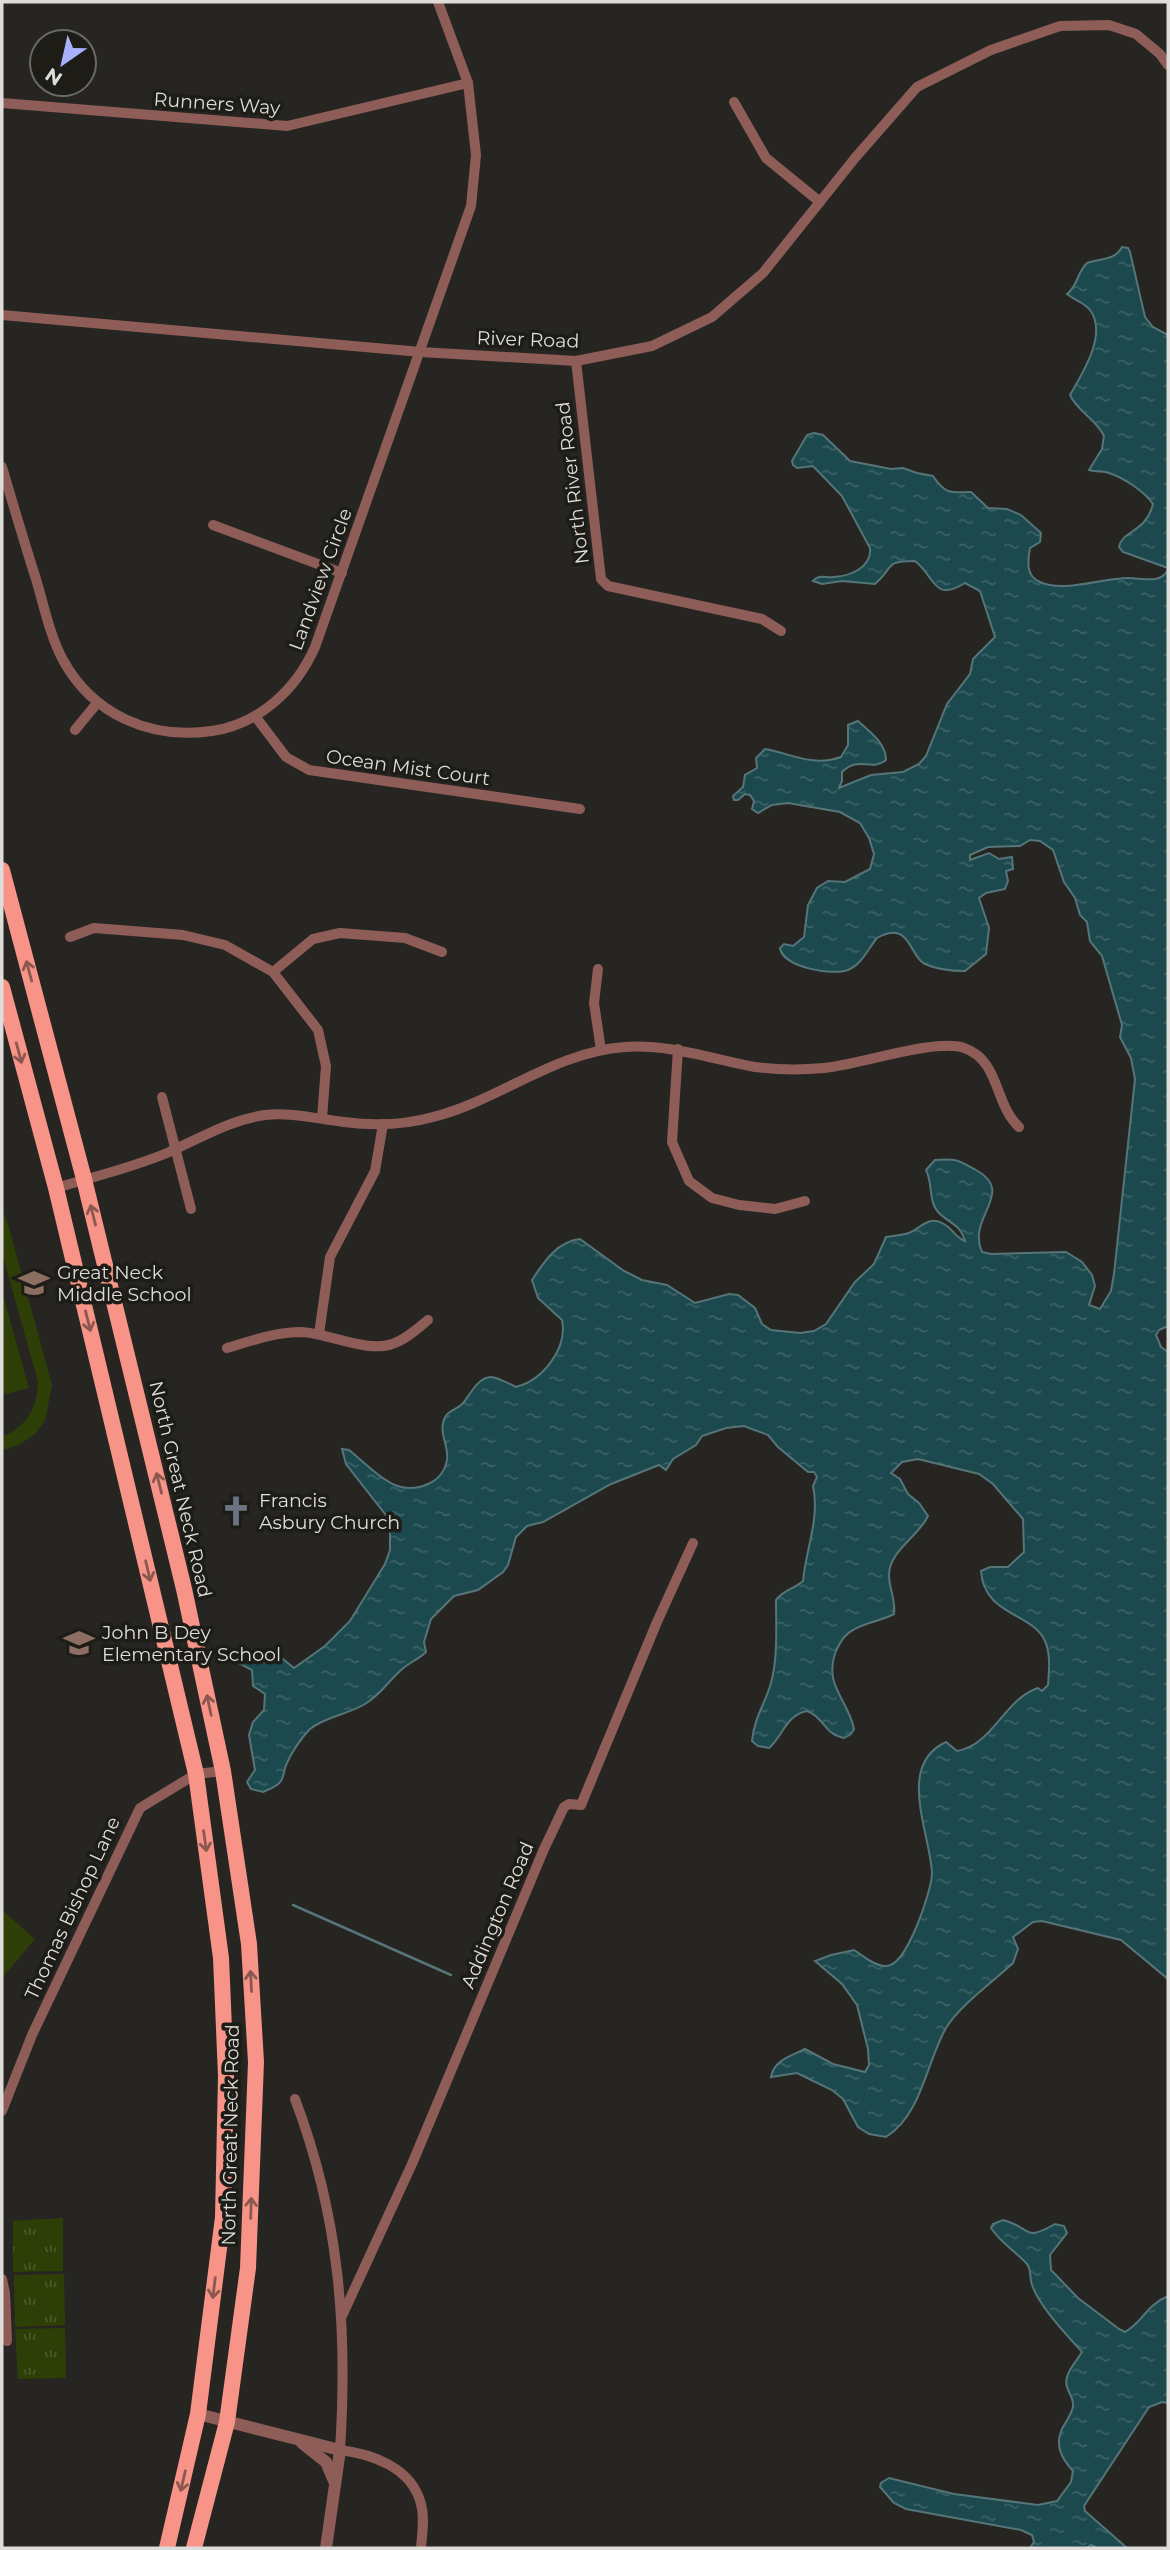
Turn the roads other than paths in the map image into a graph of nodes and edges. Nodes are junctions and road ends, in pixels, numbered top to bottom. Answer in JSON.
{"nodes":[{"id":1,"x":438,"y":2,"type":"edge"},
{"id":2,"x":1168,"y":65,"type":"edge"},
{"id":3,"x":468,"y":83,"type":"junction"},
{"id":4,"x":734,"y":102,"type":"dead end"},
{"id":5,"x":2,"y":103,"type":"edge"},
{"id":6,"x":820,"y":202,"type":"junction"},
{"id":7,"x":2,"y":315,"type":"edge"},
{"id":8,"x":421,"y":352,"type":"junction"},
{"id":9,"x":576,"y":361,"type":"junction"},
{"id":10,"x":2,"y":467,"type":"edge"},
{"id":11,"x":213,"y":525,"type":"dead end"},
{"id":12,"x":342,"y":573,"type":"junction"},
{"id":13,"x":781,"y":631,"type":"dead end"},
{"id":14,"x":99,"y":702,"type":"junction"},
{"id":15,"x":255,"y":716,"type":"junction"},
{"id":16,"x":75,"y":730,"type":"dead end"},
{"id":17,"x":580,"y":809,"type":"dead end"},
{"id":18,"x":2,"y":870,"type":"edge"},
{"id":19,"x":70,"y":937,"type":"dead end"},
{"id":20,"x":442,"y":952,"type":"dead end"},
{"id":21,"x":598,"y":969,"type":"dead end"},
{"id":22,"x":273,"y":972,"type":"junction"},
{"id":23,"x":2,"y":987,"type":"edge"},
{"id":24,"x":678,"y":1049,"type":"junction"},
{"id":25,"x":601,"y":1050,"type":"junction"},
{"id":26,"x":162,"y":1097,"type":"dead end"},
{"id":27,"x":322,"y":1118,"type":"junction"},
{"id":28,"x":383,"y":1124,"type":"junction"},
{"id":29,"x":1019,"y":1128,"type":"dead end"},
{"id":30,"x":176,"y":1149,"type":"junction"},
{"id":31,"x":84,"y":1180,"type":"junction"},
{"id":32,"x":56,"y":1188,"type":"junction"},
{"id":33,"x":805,"y":1200,"type":"dead end"},
{"id":34,"x":191,"y":1209,"type":"dead end"},
{"id":35,"x":428,"y":1320,"type":"dead end"},
{"id":36,"x":319,"y":1334,"type":"junction"},
{"id":37,"x":226,"y":1348,"type":"dead end"},
{"id":38,"x":693,"y":1543,"type":"dead end"},
{"id":39,"x":223,"y":1771,"type":"junction"},
{"id":40,"x":196,"y":1774,"type":"junction"},
{"id":41,"x":295,"y":2099,"type":"dead end"},
{"id":42,"x":2,"y":2111,"type":"edge"},
{"id":43,"x":2,"y":2279,"type":"edge"},
{"id":44,"x":342,"y":2316,"type":"junction"},
{"id":45,"x":7,"y":2341,"type":"dead end"},
{"id":46,"x":198,"y":2414,"type":"junction"},
{"id":47,"x":227,"y":2422,"type":"junction"},
{"id":48,"x":296,"y":2439,"type":"junction"},
{"id":49,"x":340,"y":2450,"type":"junction"},
{"id":50,"x":336,"y":2487,"type":"junction"},
{"id":51,"x":167,"y":2548,"type":"edge"},
{"id":52,"x":194,"y":2548,"type":"edge"},
{"id":53,"x":326,"y":2548,"type":"edge"},
{"id":54,"x":421,"y":2548,"type":"edge"}],
"edges":[{"from":1,"to":3,"type":"street","name":"Landview Circle"},
{"from":2,"to":6,"type":"street","name":"River Road"},
{"from":3,"to":5,"type":"street","name":"Runners Way"},
{"from":3,"to":8,"type":"street","name":"Landview Circle"},
{"from":4,"to":6,"type":"street"},
{"from":6,"to":9,"type":"street","name":"River Road"},
{"from":7,"to":8,"type":"street","name":"River Road"},
{"from":8,"to":9,"type":"street","name":"River Road"},
{"from":8,"to":12,"type":"street","name":"Landview Circle"},
{"from":9,"to":13,"type":"street","name":"North River Road"},
{"from":10,"to":14,"type":"street","name":"Landview Circle"},
{"from":11,"to":12,"type":"street"},
{"from":12,"to":15,"type":"street","name":"Landview Circle"},
{"from":14,"to":15,"type":"street","name":"Landview Circle"},
{"from":14,"to":16,"type":"street"},
{"from":15,"to":17,"type":"street","name":"Ocean Mist Court"},
{"from":31,"to":18,"type":"main road","name":"North Great Neck Road","one_way":true},
{"from":19,"to":22,"type":"street"},
{"from":20,"to":22,"type":"street"},
{"from":21,"to":25,"type":"street"},
{"from":22,"to":27,"type":"street"},
{"from":23,"to":32,"type":"main road","name":"North Great Neck Road","one_way":true},
{"from":24,"to":25,"type":"street"},
{"from":24,"to":29,"type":"street"},
{"from":24,"to":33,"type":"street"},
{"from":25,"to":28,"type":"street"},
{"from":26,"to":30,"type":"street"},
{"from":27,"to":28,"type":"street"},
{"from":27,"to":30,"type":"street"},
{"from":28,"to":36,"type":"street"},
{"from":30,"to":31,"type":"street"},
{"from":30,"to":34,"type":"street"},
{"from":31,"to":32,"type":"street"},
{"from":39,"to":31,"type":"main road","name":"North Great Neck Road","one_way":true},
{"from":32,"to":40,"type":"main road","name":"North Great Neck Road","one_way":true},
{"from":35,"to":36,"type":"street"},
{"from":36,"to":37,"type":"street"},
{"from":38,"to":44,"type":"street","name":"Addington Road"},
{"from":39,"to":40,"type":"street","name":"Thomas Bishop Lane"},
{"from":47,"to":39,"type":"main road","name":"North Great Neck Road","one_way":true},
{"from":40,"to":42,"type":"street","name":"Thomas Bishop Lane"},
{"from":40,"to":46,"type":"main road","name":"North Great Neck Road","one_way":true},
{"from":41,"to":44,"type":"street"},
{"from":43,"to":45,"type":"street"},
{"from":44,"to":49,"type":"street"},
{"from":46,"to":47,"type":"street"},
{"from":46,"to":51,"type":"main road","name":"North Great Neck Road","one_way":true},
{"from":47,"to":48,"type":"street"},
{"from":47,"to":52,"type":"main road","name":"North Great Neck Road"},
{"from":48,"to":49,"type":"street"},
{"from":48,"to":50,"type":"street"},
{"from":49,"to":50,"type":"street"},
{"from":49,"to":54,"type":"street"},
{"from":50,"to":53,"type":"street"}]}
